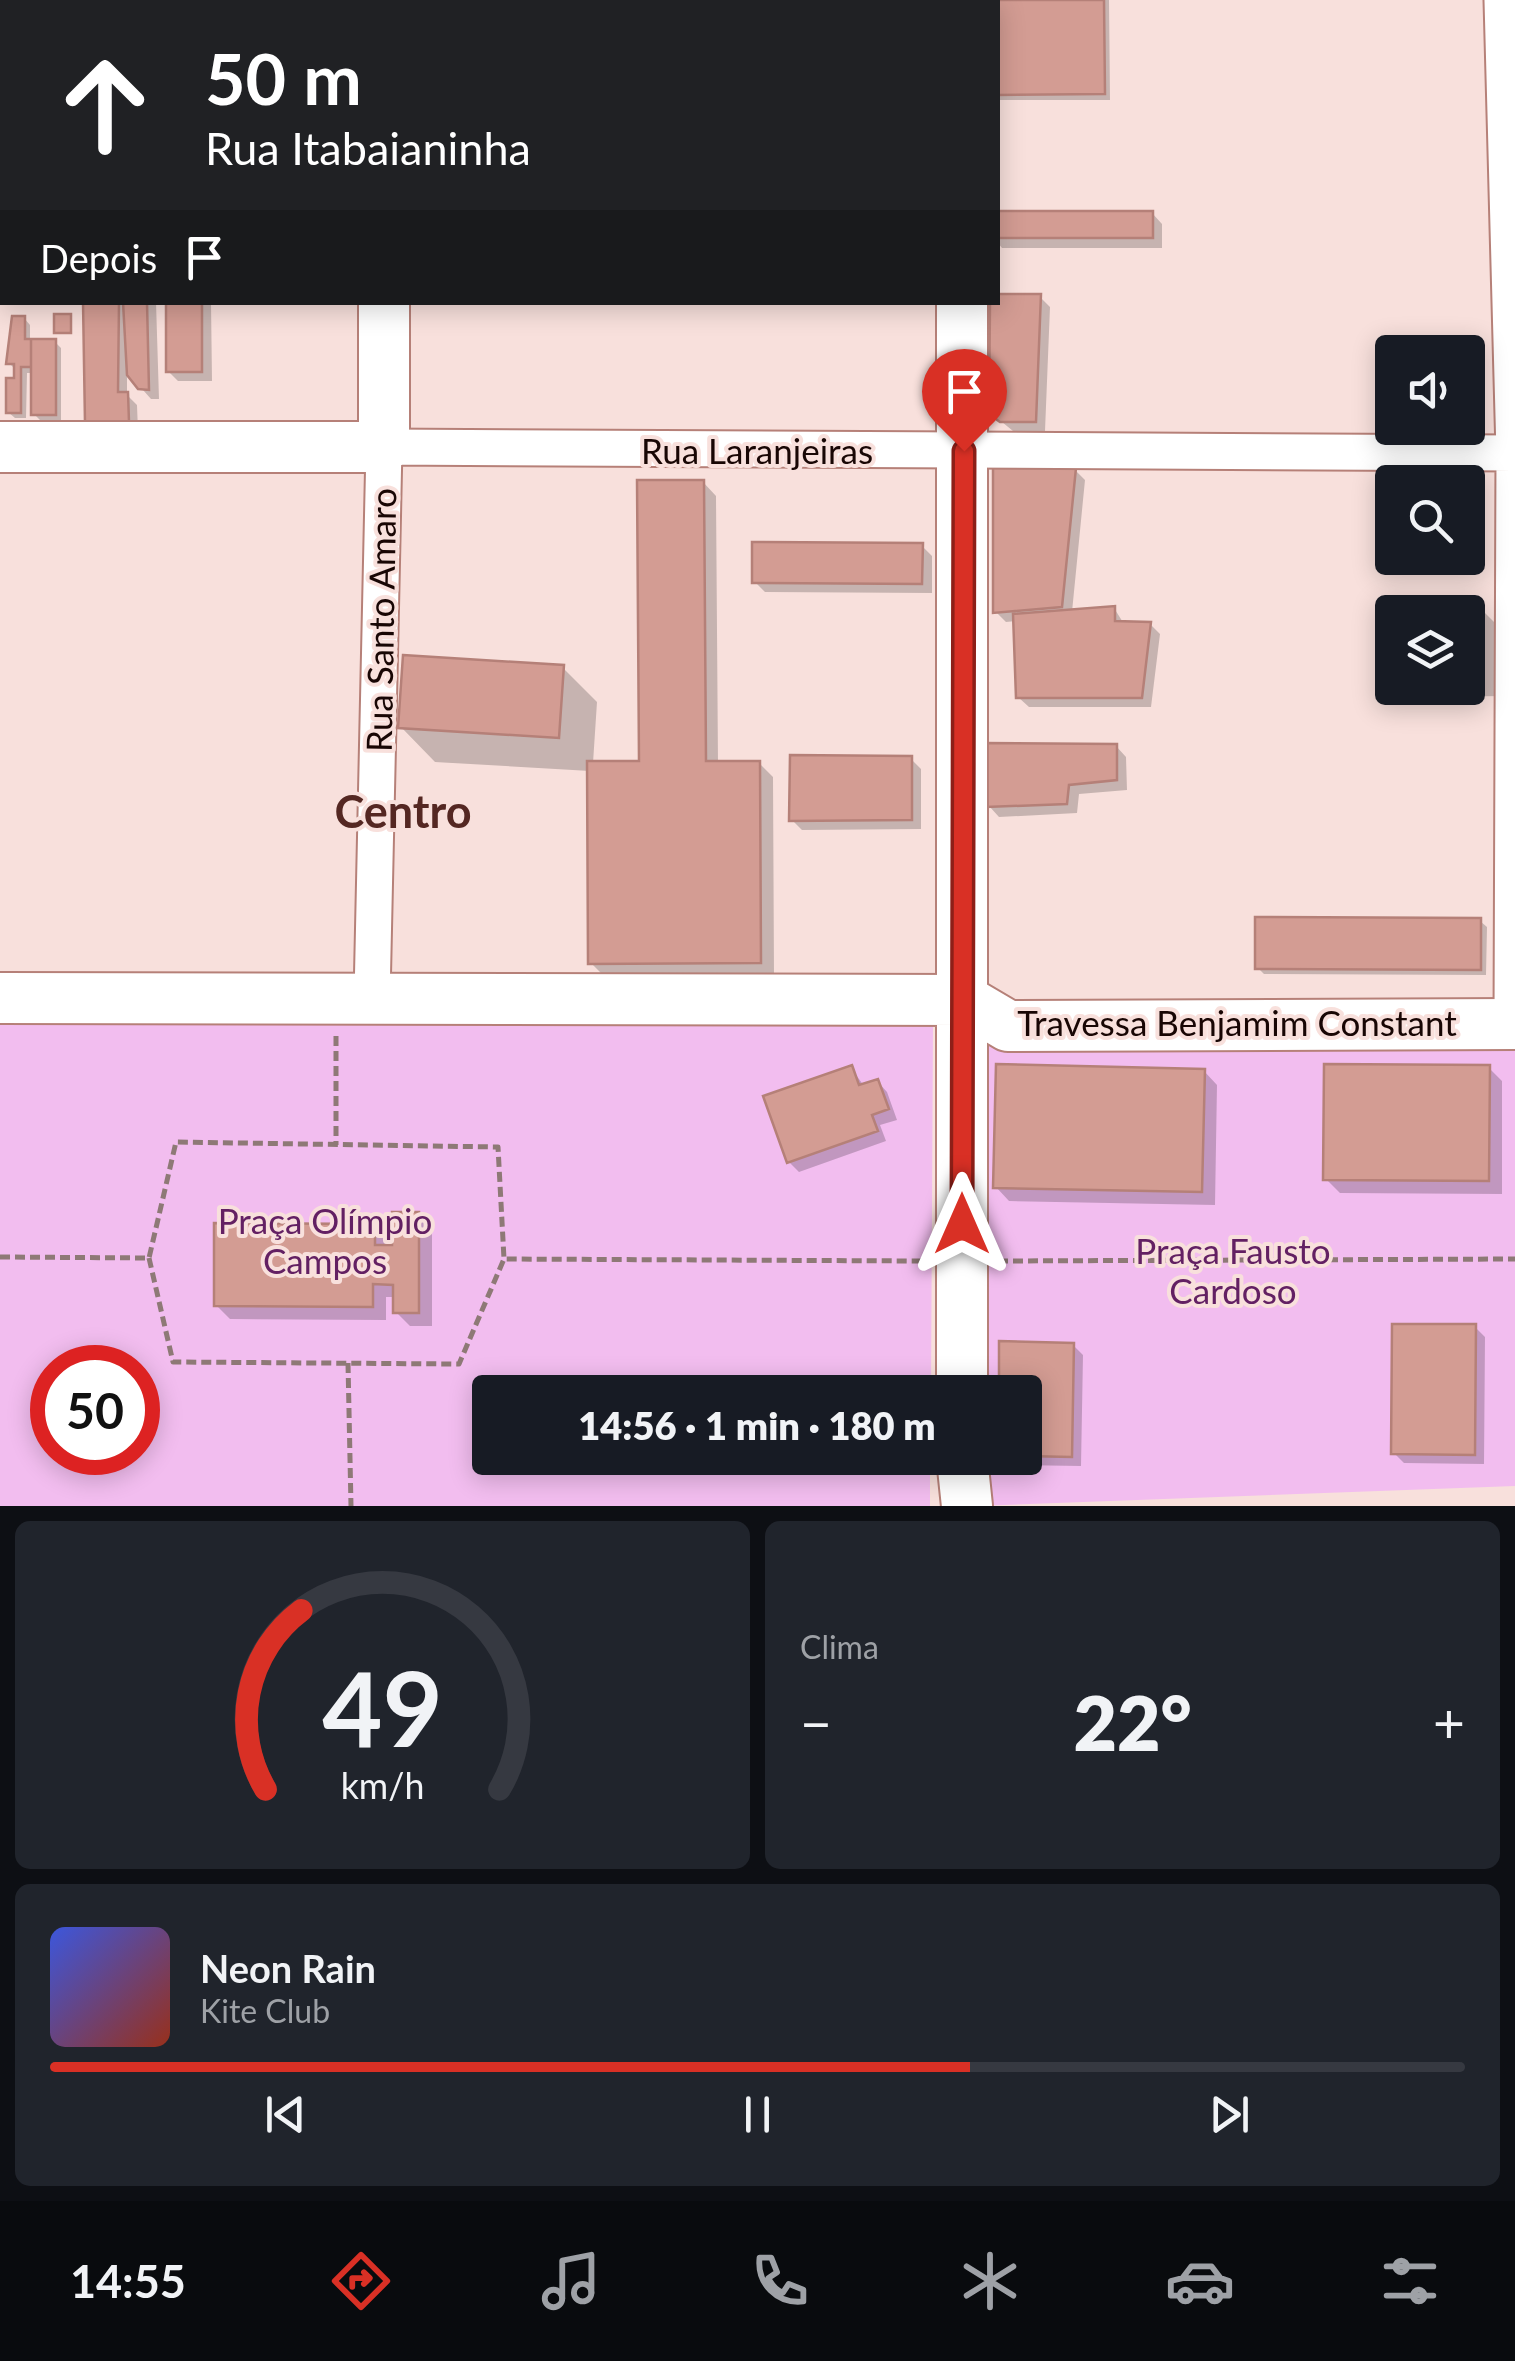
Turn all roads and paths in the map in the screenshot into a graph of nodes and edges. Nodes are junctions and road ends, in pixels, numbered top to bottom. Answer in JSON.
{"nodes":[{"id":1,"x":1502,"y":0,"type":"edge"},
{"id":2,"x":384,"y":305,"type":"edge"},
{"id":3,"x":962,"y":305,"type":"edge"},
{"id":4,"x":0,"y":447,"type":"edge"},
{"id":5,"x":384,"y":447,"type":"junction"},
{"id":6,"x":964,"y":451,"type":"junction"},
{"id":7,"x":1514,"y":453,"type":"edge"},
{"id":8,"x":0,"y":998,"type":"edge"},
{"id":9,"x":354,"y":998,"type":"junction"},
{"id":10,"x":964,"y":1000,"type":"junction"},
{"id":11,"x":1513,"y":1024,"type":"edge"},
{"id":12,"x":336,"y":1144,"type":"junction"},
{"id":13,"x":0,"y":1258,"type":"edge"},
{"id":14,"x":149,"y":1258,"type":"junction"},
{"id":15,"x":504,"y":1259,"type":"junction"},
{"id":16,"x":1515,"y":1259,"type":"edge"},
{"id":17,"x":962,"y":1261,"type":"junction"},
{"id":18,"x":348,"y":1363,"type":"junction"},
{"id":19,"x":962,"y":1375,"type":"edge"},
{"id":20,"x":964,"y":1475,"type":"edge"},
{"id":21,"x":351,"y":1506,"type":"edge"},
{"id":22,"x":967,"y":1506,"type":"edge"}],
"edges":[{"from":1,"to":7,"type":"street"},
{"from":2,"to":5,"type":"street","name":"Rua Santo Amaro"},
{"from":3,"to":6,"type":"street"},
{"from":4,"to":5,"type":"street","name":"Rua Laranjeiras"},
{"from":5,"to":6,"type":"street","name":"Rua Laranjeiras"},
{"from":5,"to":9,"type":"street","name":"Rua Santo Amaro"},
{"from":6,"to":7,"type":"street","name":"Rua Laranjeiras"},
{"from":6,"to":10,"type":"street"},
{"from":7,"to":11,"type":"street"},
{"from":8,"to":9,"type":"street"},
{"from":9,"to":10,"type":"street"},
{"from":9,"to":12,"type":"path"},
{"from":10,"to":11,"type":"street","name":"Travessa Benjamim Constant"},
{"from":10,"to":17,"type":"street"},
{"from":12,"to":14,"type":"path"},
{"from":12,"to":15,"type":"path"},
{"from":13,"to":14,"type":"path"},
{"from":14,"to":18,"type":"path"},
{"from":15,"to":17,"type":"path"},
{"from":15,"to":18,"type":"path"},
{"from":16,"to":17,"type":"path"},
{"from":17,"to":19,"type":"street"},
{"from":18,"to":21,"type":"path"},
{"from":20,"to":22,"type":"street"}]}
